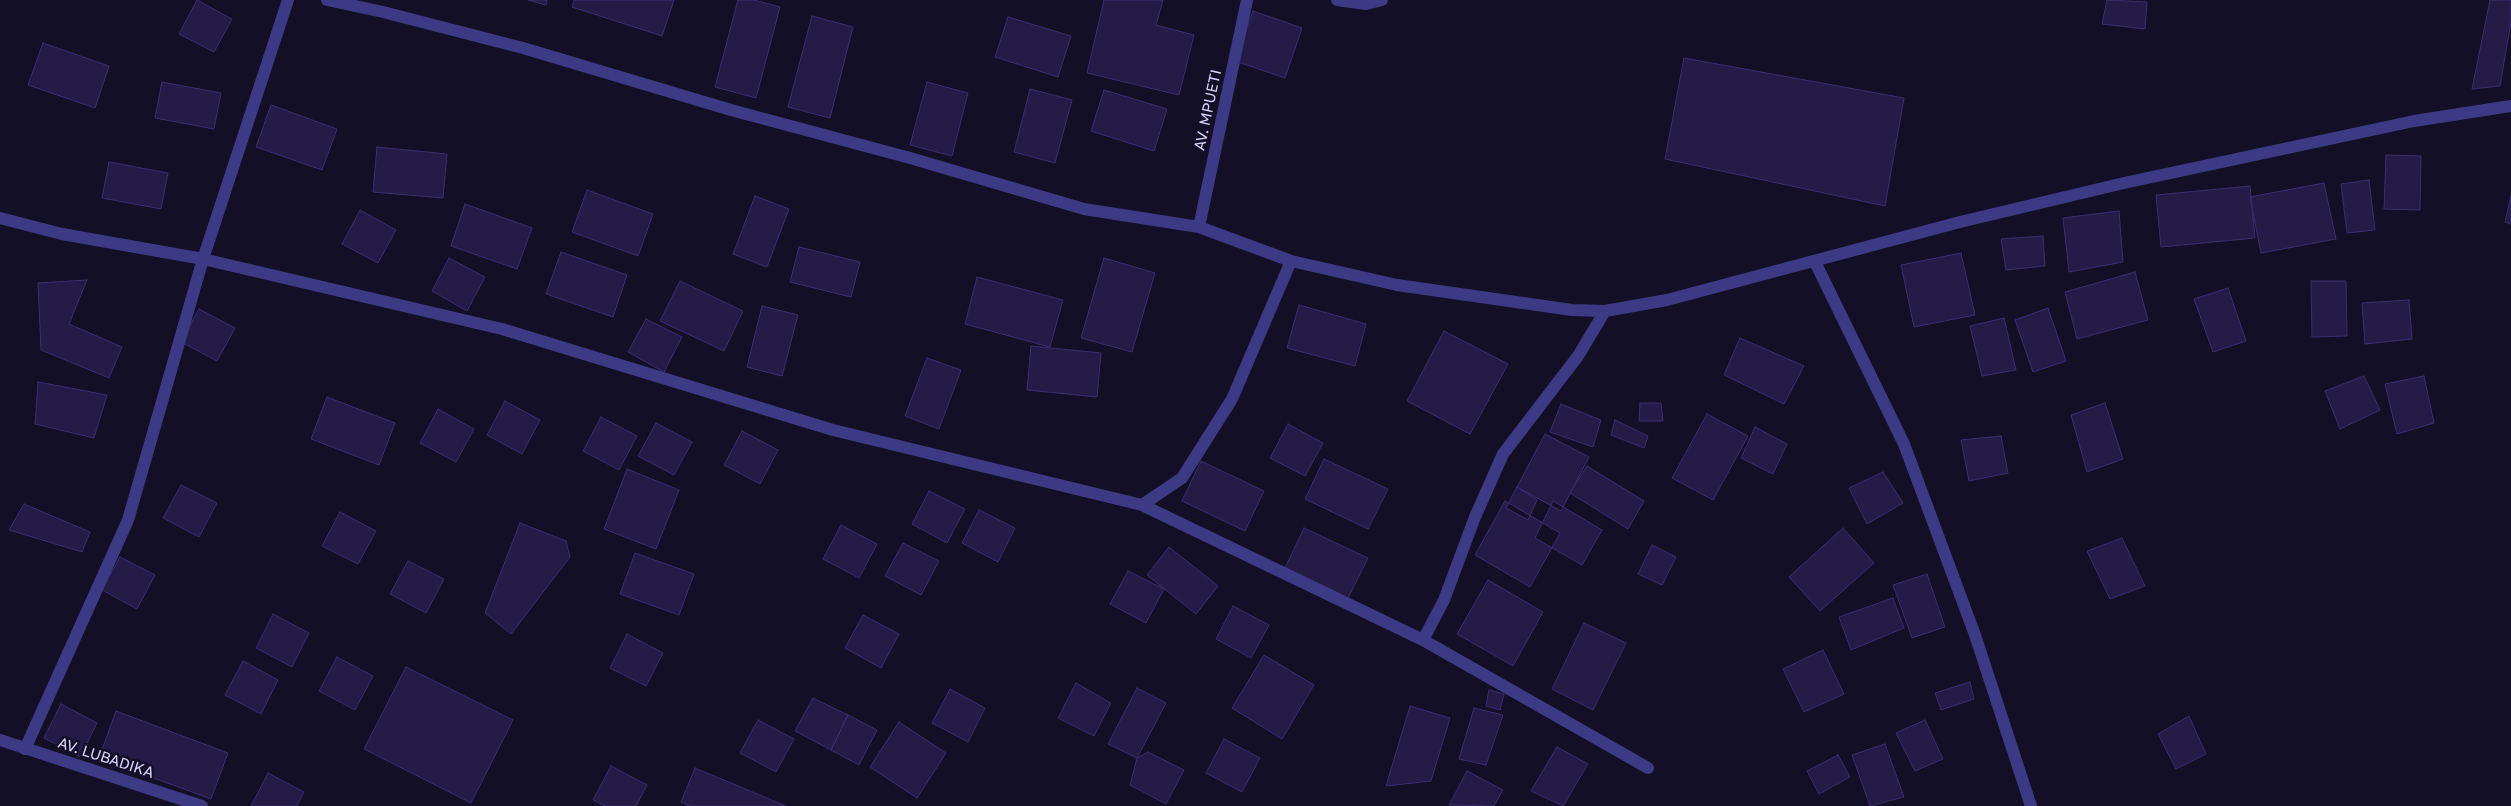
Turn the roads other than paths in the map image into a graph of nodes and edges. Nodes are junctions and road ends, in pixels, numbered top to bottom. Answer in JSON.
{"nodes":[{"id":1,"x":288,"y":0,"type":"edge"},
{"id":2,"x":327,"y":0,"type":"edge"},
{"id":3,"x":1247,"y":0,"type":"edge"},
{"id":4,"x":1337,"y":0,"type":"edge"},
{"id":5,"x":1382,"y":0,"type":"edge"},
{"id":6,"x":2511,"y":106,"type":"edge"},
{"id":7,"x":0,"y":218,"type":"edge"},
{"id":8,"x":1199,"y":227,"type":"junction"},
{"id":9,"x":203,"y":259,"type":"junction"},
{"id":10,"x":1291,"y":261,"type":"junction"},
{"id":11,"x":1815,"y":262,"type":"junction"},
{"id":12,"x":1605,"y":311,"type":"junction"},
{"id":13,"x":1142,"y":505,"type":"junction"},
{"id":14,"x":1423,"y":640,"type":"junction"},
{"id":15,"x":0,"y":740,"type":"edge"},
{"id":16,"x":25,"y":749,"type":"junction"},
{"id":17,"x":1648,"y":768,"type":"dead end"},
{"id":18,"x":202,"y":806,"type":"edge"},
{"id":19,"x":2031,"y":806,"type":"edge"}],
"edges":[{"from":1,"to":9,"type":"street"},
{"from":2,"to":8,"type":"street"},
{"from":3,"to":8,"type":"street","name":"AV. MPUETI"},
{"from":4,"to":5,"type":"street"},
{"from":6,"to":11,"type":"street"},
{"from":7,"to":9,"type":"street"},
{"from":8,"to":10,"type":"street"},
{"from":9,"to":13,"type":"street"},
{"from":9,"to":16,"type":"street"},
{"from":10,"to":12,"type":"street"},
{"from":10,"to":13,"type":"street"},
{"from":11,"to":12,"type":"street"},
{"from":11,"to":19,"type":"street"},
{"from":12,"to":14,"type":"street"},
{"from":13,"to":14,"type":"street"},
{"from":14,"to":17,"type":"street"},
{"from":15,"to":16,"type":"street","name":"AV. LUBADIKA"},
{"from":16,"to":18,"type":"street","name":"AV. LUBADIKA"}]}
